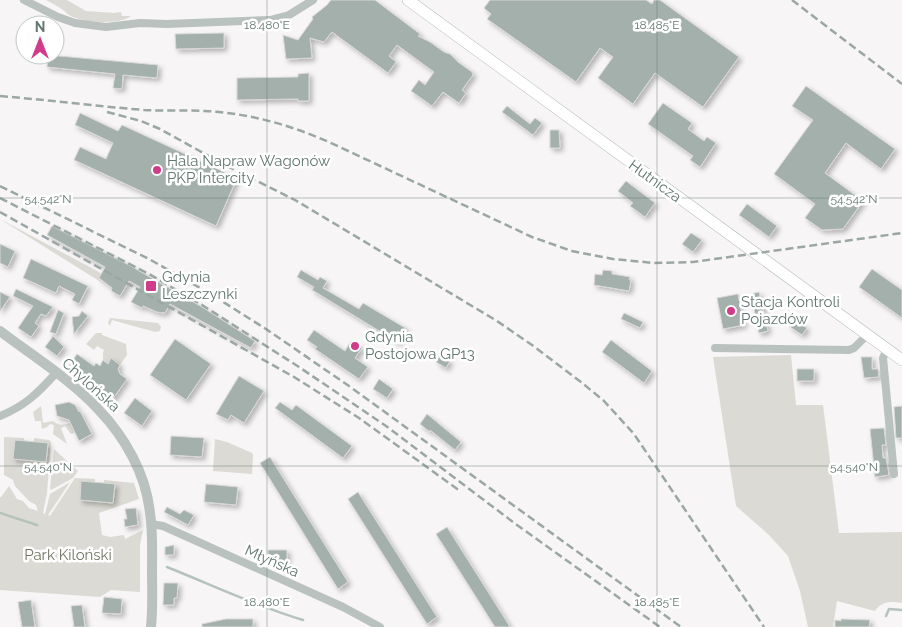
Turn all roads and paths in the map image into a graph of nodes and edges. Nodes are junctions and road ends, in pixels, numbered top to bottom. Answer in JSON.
{"nodes":[{"id":1,"x":24,"y":0,"type":"edge"},
{"id":2,"x":313,"y":0,"type":"edge"},
{"id":3,"x":408,"y":0,"type":"edge"},
{"id":4,"x":0,"y":331,"type":"edge"},
{"id":5,"x":867,"y":335,"type":"junction"},
{"id":6,"x":714,"y":348,"type":"dead end"},
{"id":7,"x":887,"y":349,"type":"junction"},
{"id":8,"x":902,"y":360,"type":"edge"},
{"id":9,"x":56,"y":373,"type":"junction"},
{"id":10,"x":0,"y":416,"type":"edge"},
{"id":11,"x":894,"y":474,"type":"dead end"},
{"id":12,"x":151,"y":524,"type":"junction"},
{"id":13,"x":151,"y":627,"type":"edge"},
{"id":14,"x":380,"y":627,"type":"edge"}],
"edges":[{"from":1,"to":2,"type":"street"},
{"from":3,"to":5,"type":"main road","name":"Hutnicza"},
{"from":4,"to":9,"type":"street","name":"Chylońska"},
{"from":5,"to":6,"type":"street"},
{"from":5,"to":7,"type":"main road","name":"Hutnicza"},
{"from":7,"to":8,"type":"main road","name":"Hutnicza"},
{"from":7,"to":11,"type":"street"},
{"from":9,"to":10,"type":"street"},
{"from":9,"to":12,"type":"street","name":"Chylońska"},
{"from":12,"to":13,"type":"street","name":"Chylońska"},
{"from":12,"to":14,"type":"street","name":"Młyńska"}]}
